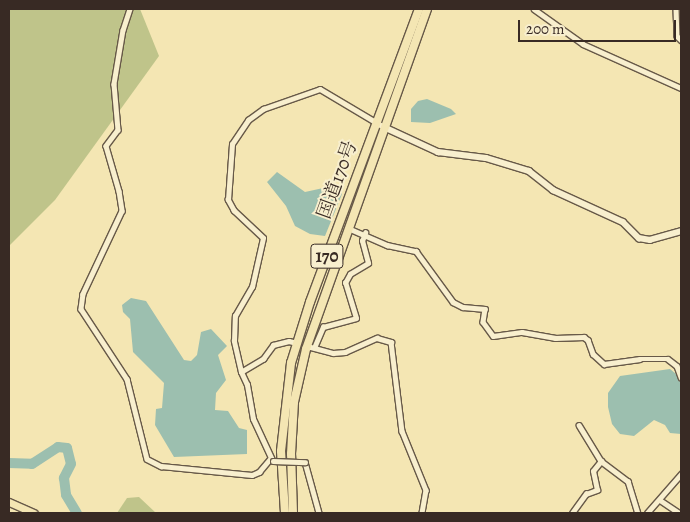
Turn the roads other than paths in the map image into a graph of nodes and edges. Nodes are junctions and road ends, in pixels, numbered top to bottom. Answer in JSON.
{"nodes":[{"id":1,"x":130,"y":9,"type":"edge"},
{"id":2,"x":420,"y":9,"type":"edge"},
{"id":3,"x":427,"y":9,"type":"edge"},
{"id":4,"x":534,"y":9,"type":"edge"},
{"id":5,"x":676,"y":9,"type":"edge"},
{"id":6,"x":681,"y":40,"type":"edge"},
{"id":7,"x":681,"y":88,"type":"edge"},
{"id":8,"x":377,"y":120,"type":"junction"},
{"id":9,"x":384,"y":126,"type":"junction"},
{"id":10,"x":347,"y":228,"type":"junction"},
{"id":11,"x":681,"y":231,"type":"edge"},
{"id":12,"x":365,"y":233,"type":"junction"},
{"id":13,"x":297,"y":343,"type":"junction"},
{"id":14,"x":311,"y":347,"type":"junction"},
{"id":15,"x":240,"y":372,"type":"junction"},
{"id":16,"x":681,"y":377,"type":"edge"},
{"id":17,"x":579,"y":425,"type":"dead end"},
{"id":18,"x":272,"y":460,"type":"junction"},
{"id":19,"x":601,"y":462,"type":"junction"},
{"id":20,"x":681,"y":474,"type":"edge"},
{"id":21,"x":660,"y":500,"type":"junction"},
{"id":22,"x":9,"y":502,"type":"edge"},
{"id":23,"x":34,"y":513,"type":"edge"},
{"id":24,"x":285,"y":513,"type":"edge"},
{"id":25,"x":294,"y":513,"type":"edge"},
{"id":26,"x":319,"y":513,"type":"edge"},
{"id":27,"x":422,"y":513,"type":"edge"},
{"id":28,"x":572,"y":513,"type":"edge"},
{"id":29,"x":638,"y":513,"type":"edge"},
{"id":30,"x":647,"y":513,"type":"edge"},
{"id":31,"x":679,"y":513,"type":"edge"}],
"edges":[{"from":1,"to":18,"type":"street"},
{"from":2,"to":8,"type":"highway","name":"国道170号","number":"170"},
{"from":3,"to":9,"type":"highway","name":"国道170号","number":"170"},
{"from":4,"to":7,"type":"street"},
{"from":5,"to":6,"type":"street"},
{"from":8,"to":9,"type":"street"},
{"from":8,"to":13,"type":"highway","name":"国道170号","number":"170"},
{"from":8,"to":15,"type":"street"},
{"from":9,"to":10,"type":"highway","name":"国道170号","number":"170"},
{"from":9,"to":11,"type":"street"},
{"from":10,"to":12,"type":"street"},
{"from":10,"to":14,"type":"highway","name":"国道170号","number":"170"},
{"from":12,"to":14,"type":"street"},
{"from":12,"to":16,"type":"street"},
{"from":13,"to":15,"type":"street"},
{"from":13,"to":24,"type":"highway","name":"国道170号","number":"170"},
{"from":14,"to":25,"type":"highway","name":"国道170号","number":"170"},
{"from":14,"to":27,"type":"street"},
{"from":15,"to":18,"type":"street"},
{"from":17,"to":19,"type":"street"},
{"from":18,"to":26,"type":"street","bridge":true},
{"from":19,"to":28,"type":"street"},
{"from":19,"to":29,"type":"street"},
{"from":20,"to":21,"type":"street"},
{"from":21,"to":30,"type":"street"},
{"from":21,"to":31,"type":"street"},
{"from":22,"to":23,"type":"main road"}]}
